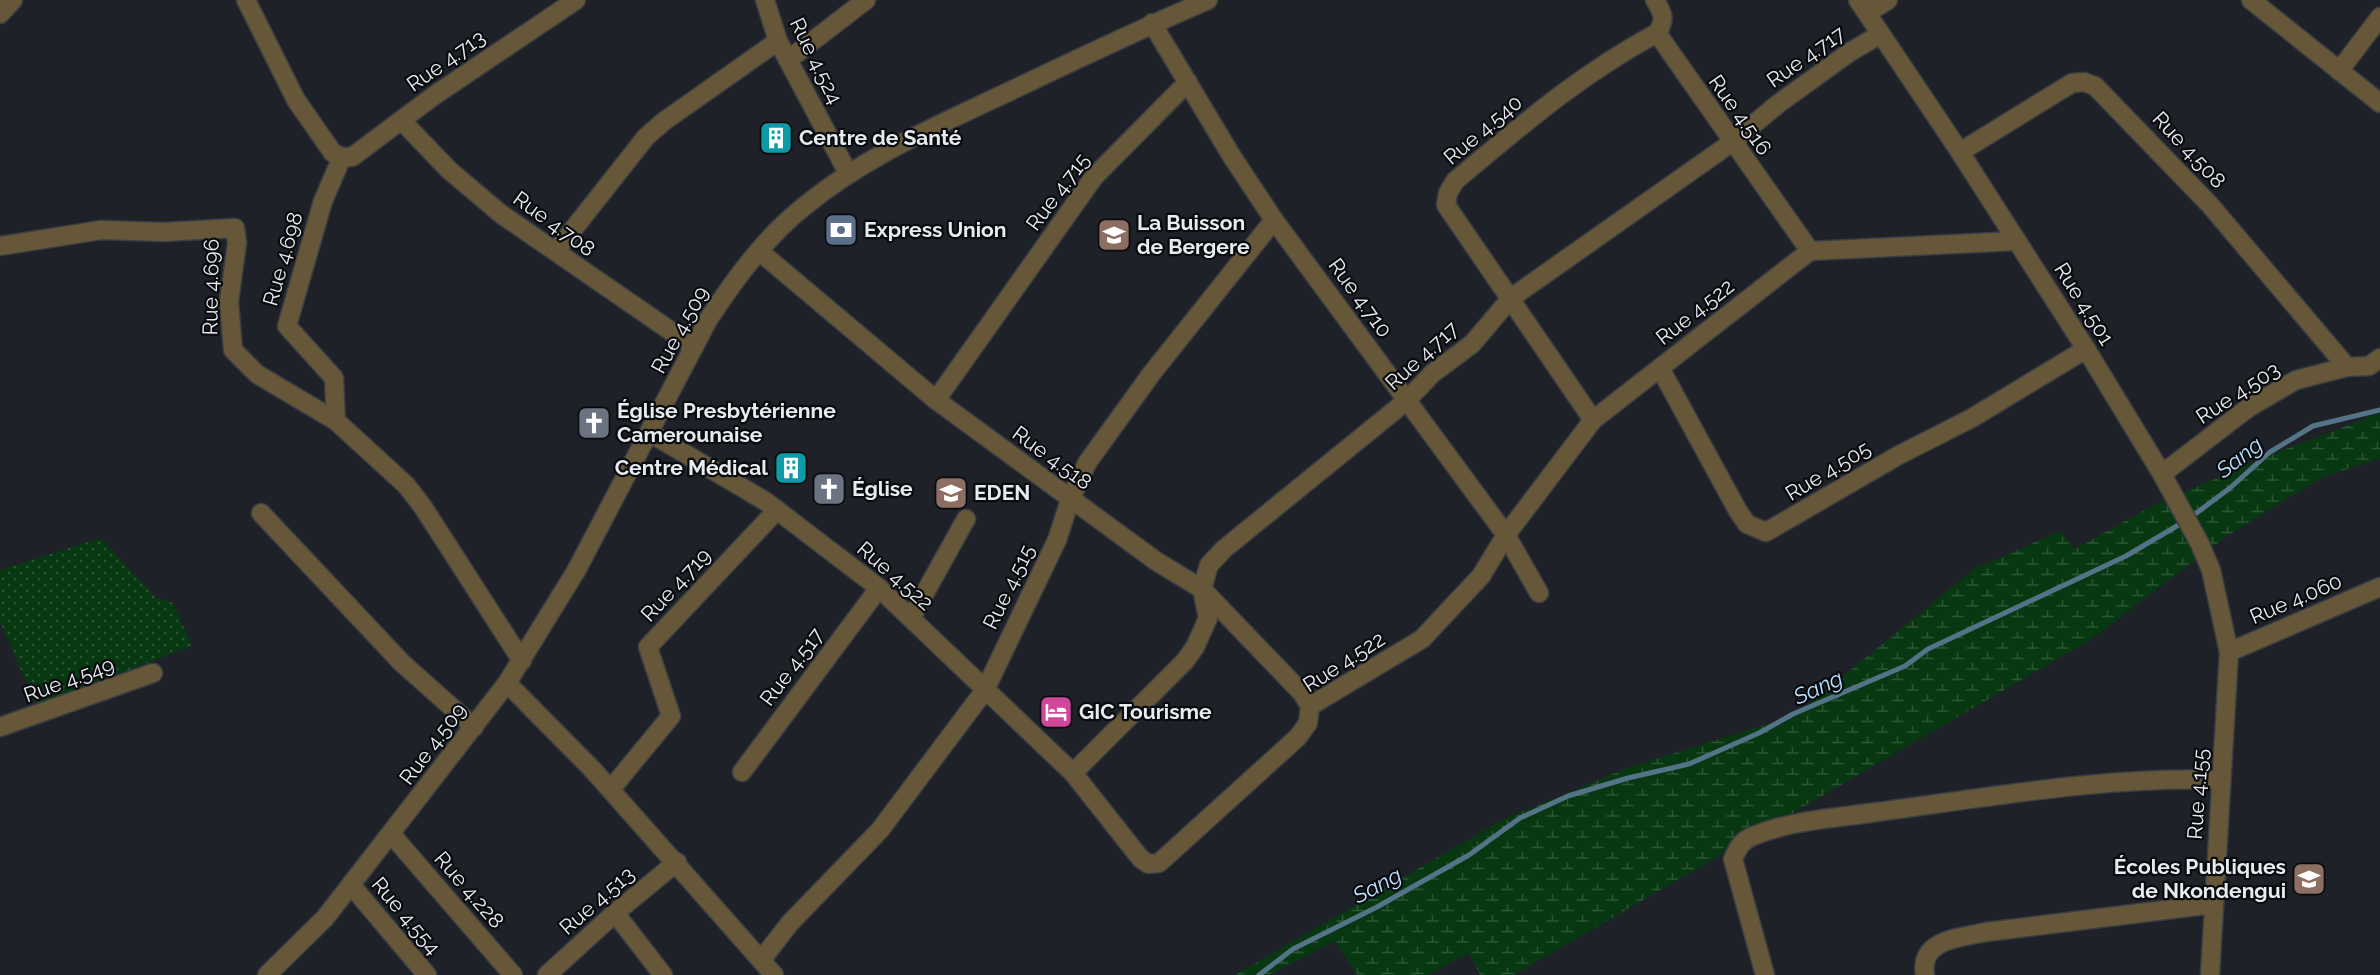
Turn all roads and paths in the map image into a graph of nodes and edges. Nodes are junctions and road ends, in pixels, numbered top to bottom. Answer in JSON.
{"nodes":[{"id":1,"x":13,"y":0,"type":"edge"},
{"id":2,"x":246,"y":0,"type":"edge"},
{"id":3,"x":576,"y":0,"type":"edge"},
{"id":4,"x":765,"y":0,"type":"edge"},
{"id":5,"x":866,"y":0,"type":"edge"},
{"id":6,"x":1208,"y":0,"type":"edge"},
{"id":7,"x":1654,"y":0,"type":"edge"},
{"id":8,"x":1888,"y":0,"type":"edge"},
{"id":9,"x":2251,"y":0,"type":"edge"},
{"id":10,"x":1186,"y":4,"type":"edge"},
{"id":11,"x":1862,"y":6,"type":"edge"},
{"id":12,"x":0,"y":14,"type":"edge"},
{"id":13,"x":2380,"y":17,"type":"edge"},
{"id":14,"x":1152,"y":24,"type":"junction"},
{"id":15,"x":1657,"y":33,"type":"junction"},
{"id":16,"x":1881,"y":34,"type":"junction"},
{"id":17,"x":778,"y":40,"type":"junction"},
{"id":18,"x":788,"y":60,"type":"junction"},
{"id":19,"x":2339,"y":70,"type":"junction"},
{"id":20,"x":1188,"y":82,"type":"junction"},
{"id":21,"x":2380,"y":103,"type":"edge"},
{"id":22,"x":402,"y":121,"type":"junction"},
{"id":23,"x":1731,"y":143,"type":"junction"},
{"id":24,"x":1960,"y":152,"type":"junction"},
{"id":25,"x":342,"y":157,"type":"junction"},
{"id":26,"x":848,"y":173,"type":"junction"},
{"id":27,"x":1274,"y":220,"type":"junction"},
{"id":28,"x":2017,"y":241,"type":"junction"},
{"id":29,"x":0,"y":246,"type":"edge"},
{"id":30,"x":555,"y":251,"type":"junction"},
{"id":31,"x":759,"y":251,"type":"junction"},
{"id":32,"x":1810,"y":251,"type":"junction"},
{"id":33,"x":1511,"y":298,"type":"junction"},
{"id":34,"x":694,"y":347,"type":"junction"},
{"id":35,"x":2086,"y":349,"type":"junction"},
{"id":36,"x":2380,"y":358,"type":"edge"},
{"id":37,"x":2347,"y":367,"type":"junction"},
{"id":38,"x":1660,"y":368,"type":"junction"},
{"id":39,"x":936,"y":400,"type":"junction"},
{"id":40,"x":1406,"y":402,"type":"junction"},
{"id":41,"x":1593,"y":420,"type":"junction"},
{"id":42,"x":336,"y":421,"type":"junction"},
{"id":43,"x":650,"y":433,"type":"junction"},
{"id":44,"x":2162,"y":474,"type":"junction"},
{"id":45,"x":1070,"y":500,"type":"junction"},
{"id":46,"x":777,"y":510,"type":"junction"},
{"id":47,"x":261,"y":513,"type":"dead end"},
{"id":48,"x":966,"y":519,"type":"dead end"},
{"id":49,"x":1506,"y":535,"type":"junction"},
{"id":50,"x":2380,"y":587,"type":"edge"},
{"id":51,"x":879,"y":588,"type":"junction"},
{"id":52,"x":1202,"y":589,"type":"junction"},
{"id":53,"x":1539,"y":593,"type":"dead end"},
{"id":54,"x":911,"y":618,"type":"junction"},
{"id":55,"x":2229,"y":652,"type":"junction"},
{"id":56,"x":522,"y":661,"type":"junction"},
{"id":57,"x":153,"y":673,"type":"dead end"},
{"id":58,"x":507,"y":683,"type":"junction"},
{"id":59,"x":985,"y":690,"type":"junction"},
{"id":60,"x":1310,"y":706,"type":"junction"},
{"id":61,"x":474,"y":727,"type":"junction"},
{"id":62,"x":0,"y":728,"type":"edge"},
{"id":63,"x":742,"y":772,"type":"dead end"},
{"id":64,"x":1073,"y":773,"type":"junction"},
{"id":65,"x":2221,"y":780,"type":"junction"},
{"id":66,"x":611,"y":789,"type":"junction"},
{"id":67,"x":392,"y":835,"type":"junction"},
{"id":68,"x":676,"y":862,"type":"junction"},
{"id":69,"x":351,"y":885,"type":"junction"},
{"id":70,"x":2214,"y":904,"type":"junction"},
{"id":71,"x":615,"y":913,"type":"junction"},
{"id":72,"x":762,"y":959,"type":"junction"},
{"id":73,"x":267,"y":975,"type":"edge"},
{"id":74,"x":427,"y":975,"type":"edge"},
{"id":75,"x":513,"y":975,"type":"edge"},
{"id":76,"x":547,"y":975,"type":"edge"},
{"id":77,"x":663,"y":975,"type":"edge"},
{"id":78,"x":774,"y":975,"type":"edge"},
{"id":79,"x":1765,"y":975,"type":"edge"},
{"id":80,"x":1925,"y":975,"type":"edge"},
{"id":81,"x":2210,"y":975,"type":"edge"}],
"edges":[{"from":1,"to":12,"type":"street"},
{"from":2,"to":25,"type":"street"},
{"from":3,"to":22,"type":"street","name":"Rue 4.713"},
{"from":4,"to":17,"type":"street","name":"Rue 4.524"},
{"from":5,"to":18,"type":"street"},
{"from":6,"to":10,"type":"street","name":"Rue 4.509"},
{"from":7,"to":15,"type":"street"},
{"from":8,"to":11,"type":"street"},
{"from":9,"to":19,"type":"street"},
{"from":10,"to":14,"type":"street","name":"Rue 4.509"},
{"from":11,"to":16,"type":"street","name":"Rue 4.501"},
{"from":13,"to":19,"type":"street"},
{"from":14,"to":20,"type":"street","name":"Rue 4.710"},
{"from":14,"to":26,"type":"street","name":"Rue 4.509"},
{"from":15,"to":23,"type":"street","name":"Rue 4.516"},
{"from":15,"to":33,"type":"street","name":"Rue 4.540"},
{"from":16,"to":23,"type":"street","name":"Rue 4.717"},
{"from":16,"to":24,"type":"street","name":"Rue 4.501"},
{"from":17,"to":18,"type":"street","name":"Rue 4.524"},
{"from":17,"to":30,"type":"street"},
{"from":18,"to":26,"type":"street","name":"Rue 4.524"},
{"from":19,"to":21,"type":"street"},
{"from":20,"to":27,"type":"street","name":"Rue 4.710"},
{"from":20,"to":39,"type":"street","name":"Rue 4.715"},
{"from":22,"to":25,"type":"street","name":"Rue 4.713"},
{"from":22,"to":30,"type":"street","name":"Rue 4.708"},
{"from":23,"to":32,"type":"street","name":"Rue 4.516"},
{"from":23,"to":33,"type":"street","name":"Rue 4.717"},
{"from":24,"to":28,"type":"street","name":"Rue 4.501"},
{"from":24,"to":37,"type":"street","name":"Rue 4.508"},
{"from":25,"to":42,"type":"street","name":"Rue 4.698"},
{"from":26,"to":31,"type":"street","name":"Rue 4.509"},
{"from":27,"to":40,"type":"street","name":"Rue 4.710"},
{"from":27,"to":45,"type":"street","name":"Rue 4.515"},
{"from":28,"to":32,"type":"street"},
{"from":28,"to":35,"type":"street","name":"Rue 4.501"},
{"from":29,"to":42,"type":"street","name":"Rue 4.696"},
{"from":30,"to":34,"type":"street","name":"Rue 4.708"},
{"from":31,"to":34,"type":"street","name":"Rue 4.509"},
{"from":31,"to":39,"type":"street","name":"Rue 4.518"},
{"from":32,"to":38,"type":"street","name":"Rue 4.522"},
{"from":33,"to":40,"type":"street","name":"Rue 4.717"},
{"from":33,"to":41,"type":"street","name":"Rue 4.540"},
{"from":34,"to":43,"type":"street","name":"Rue 4.509"},
{"from":35,"to":38,"type":"street","name":"Rue 4.505"},
{"from":35,"to":44,"type":"street","name":"Rue 4.501"},
{"from":36,"to":37,"type":"street","name":"Rue 4.503"},
{"from":37,"to":44,"type":"street","name":"Rue 4.503"},
{"from":38,"to":41,"type":"street","name":"Rue 4.522"},
{"from":39,"to":45,"type":"street","name":"Rue 4.518"},
{"from":40,"to":49,"type":"street","name":"Rue 4.710"},
{"from":40,"to":52,"type":"street","name":"Rue 4.717"},
{"from":41,"to":49,"type":"street","name":"Rue 4.522"},
{"from":42,"to":56,"type":"street"},
{"from":43,"to":46,"type":"street","name":"Rue 4.522"},
{"from":43,"to":56,"type":"street","name":"Rue 4.509"},
{"from":44,"to":55,"type":"street","name":"Rue 4.501"},
{"from":45,"to":52,"type":"street","name":"Rue 4.518"},
{"from":45,"to":59,"type":"street","name":"Rue 4.515"},
{"from":46,"to":51,"type":"street","name":"Rue 4.522"},
{"from":46,"to":66,"type":"street","name":"Rue 4.719"},
{"from":47,"to":61,"type":"street"},
{"from":48,"to":54,"type":"street"},
{"from":49,"to":53,"type":"street","name":"Rue 4.710"},
{"from":49,"to":60,"type":"street","name":"Rue 4.522"},
{"from":50,"to":55,"type":"street","name":"Rue 4.060"},
{"from":51,"to":54,"type":"street","name":"Rue 4.522"},
{"from":51,"to":63,"type":"street","name":"Rue 4.517"},
{"from":52,"to":60,"type":"street","name":"Rue 4.518"},
{"from":52,"to":64,"type":"street"},
{"from":54,"to":59,"type":"street","name":"Rue 4.522"},
{"from":55,"to":65,"type":"street","name":"Rue 4.155"},
{"from":56,"to":58,"type":"street","name":"Rue 4.509"},
{"from":57,"to":62,"type":"street","name":"Rue 4.549"},
{"from":58,"to":61,"type":"street","name":"Rue 4.509"},
{"from":58,"to":66,"type":"street"},
{"from":59,"to":64,"type":"street","name":"Rue 4.522"},
{"from":59,"to":72,"type":"street","name":"Rue 4.515"},
{"from":60,"to":64,"type":"street","name":"Rue 4.522"},
{"from":61,"to":67,"type":"street","name":"Rue 4.509"},
{"from":65,"to":70,"type":"street","name":"Rue 4.155"},
{"from":65,"to":79,"type":"street"},
{"from":66,"to":68,"type":"street"},
{"from":67,"to":69,"type":"street","name":"Rue 4.509"},
{"from":67,"to":75,"type":"street","name":"Rue 4.228"},
{"from":68,"to":71,"type":"street","name":"Rue 4.513"},
{"from":68,"to":72,"type":"street"},
{"from":69,"to":73,"type":"street","name":"Rue 4.509"},
{"from":69,"to":74,"type":"street","name":"Rue 4.554"},
{"from":70,"to":80,"type":"street"},
{"from":70,"to":81,"type":"street","name":"Rue 4.155"},
{"from":71,"to":76,"type":"street","name":"Rue 4.513"},
{"from":71,"to":77,"type":"street"},
{"from":72,"to":78,"type":"street"}]}
